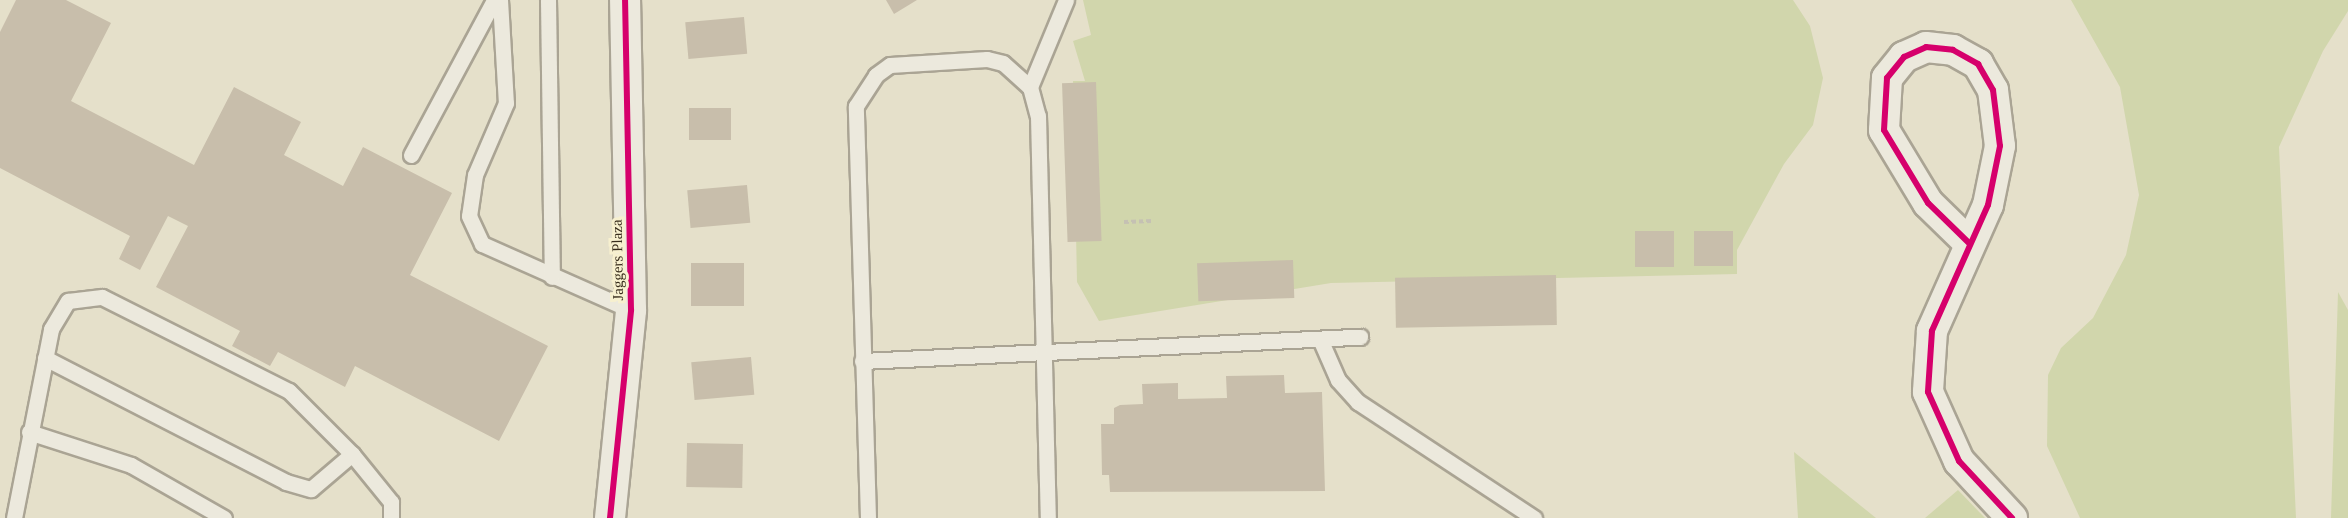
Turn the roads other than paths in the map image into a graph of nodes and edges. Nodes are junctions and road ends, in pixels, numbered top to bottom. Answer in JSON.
{"nodes":[{"id":1,"x":494,"y":0,"type":"edge"},
{"id":2,"x":500,"y":0,"type":"edge"},
{"id":3,"x":548,"y":0,"type":"edge"},
{"id":4,"x":625,"y":0,"type":"edge"},
{"id":5,"x":1066,"y":0,"type":"edge"},
{"id":6,"x":1030,"y":87,"type":"junction"},
{"id":7,"x":411,"y":155,"type":"dead end"},
{"id":8,"x":1969,"y":243,"type":"junction"},
{"id":9,"x":552,"y":277,"type":"junction"},
{"id":10,"x":631,"y":310,"type":"junction"},
{"id":11,"x":1360,"y":337,"type":"dead end"},
{"id":12,"x":1320,"y":339,"type":"junction"},
{"id":13,"x":1044,"y":354,"type":"junction"},
{"id":14,"x":45,"y":358,"type":"junction"},
{"id":15,"x":862,"y":361,"type":"junction"},
{"id":16,"x":29,"y":432,"type":"junction"},
{"id":17,"x":352,"y":454,"type":"junction"},
{"id":18,"x":14,"y":518,"type":"edge"},
{"id":19,"x":224,"y":518,"type":"edge"},
{"id":20,"x":391,"y":518,"type":"edge"},
{"id":21,"x":610,"y":518,"type":"edge"},
{"id":22,"x":868,"y":518,"type":"edge"},
{"id":23,"x":1048,"y":518,"type":"edge"},
{"id":24,"x":1534,"y":518,"type":"edge"},
{"id":25,"x":2012,"y":518,"type":"edge"}],
"edges":[{"from":1,"to":7,"type":"lane"},
{"from":2,"to":9,"type":"lane"},
{"from":3,"to":9,"type":"lane"},
{"from":4,"to":10,"type":"street","name":"Jaggers Plaza"},
{"from":5,"to":6,"type":"lane"},
{"from":6,"to":13,"type":"lane"},
{"from":6,"to":15,"type":"lane"},
{"from":8,"to":8,"type":"street"},
{"from":8,"to":25,"type":"street"},
{"from":9,"to":10,"type":"lane"},
{"from":10,"to":21,"type":"street","name":"Jaggers Plaza"},
{"from":11,"to":12,"type":"lane"},
{"from":12,"to":13,"type":"lane"},
{"from":12,"to":24,"type":"lane"},
{"from":13,"to":15,"type":"lane"},
{"from":13,"to":23,"type":"lane"},
{"from":14,"to":16,"type":"lane"},
{"from":14,"to":17,"type":"lane"},
{"from":14,"to":17,"type":"lane"},
{"from":15,"to":22,"type":"lane"},
{"from":16,"to":18,"type":"lane"},
{"from":16,"to":19,"type":"lane"},
{"from":17,"to":20,"type":"lane"}]}
